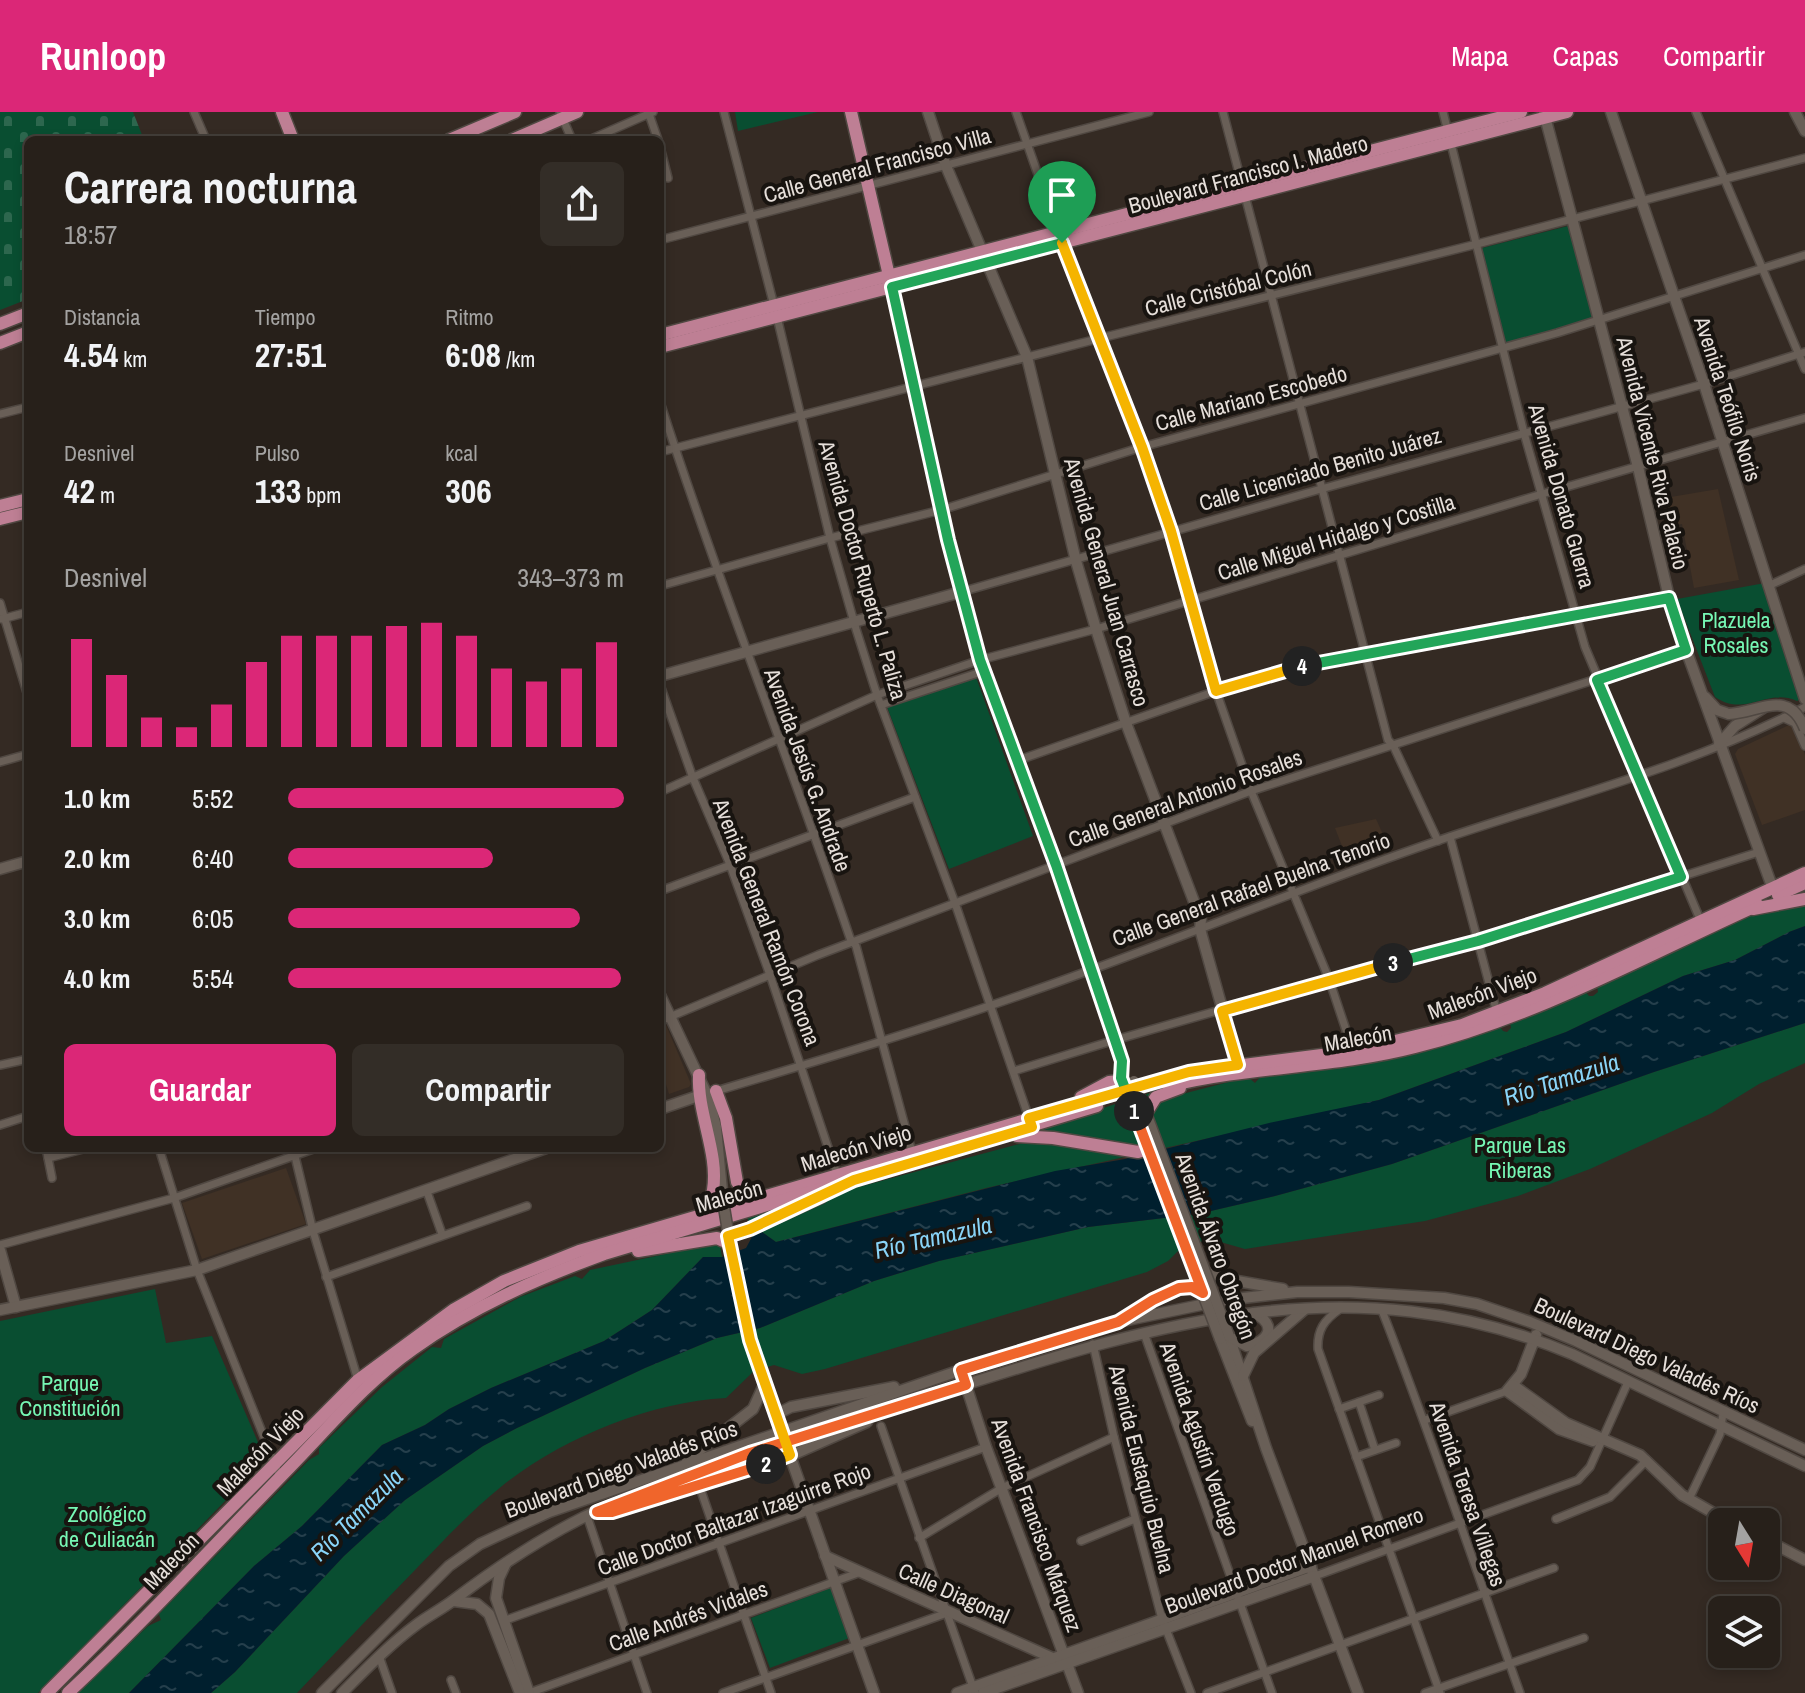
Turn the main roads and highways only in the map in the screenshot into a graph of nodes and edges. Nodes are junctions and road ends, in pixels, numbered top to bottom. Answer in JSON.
{"nodes":[{"id":1,"x":282,"y":112,"type":"edge"},
{"id":2,"x":515,"y":112,"type":"edge"},
{"id":3,"x":577,"y":112,"type":"edge"},
{"id":4,"x":851,"y":112,"type":"edge"},
{"id":5,"x":928,"y":112,"type":"edge"},
{"id":6,"x":1521,"y":112,"type":"edge"},
{"id":7,"x":1567,"y":112,"type":"edge"},
{"id":8,"x":1611,"y":112,"type":"edge"},
{"id":9,"x":1795,"y":112,"type":"edge"},
{"id":10,"x":561,"y":115,"type":"edge"},
{"id":11,"x":1544,"y":115,"type":"edge"},
{"id":12,"x":1805,"y":131,"type":"edge"},
{"id":13,"x":291,"y":136,"type":"edge"},
{"id":14,"x":458,"y":136,"type":"edge"},
{"id":15,"x":520,"y":136,"type":"edge"},
{"id":16,"x":1450,"y":136,"type":"junction"},
{"id":17,"x":983,"y":257,"type":"junction"},
{"id":18,"x":890,"y":281,"type":"junction"},
{"id":19,"x":776,"y":311,"type":"junction"},
{"id":20,"x":24,"y":315,"type":"edge"},
{"id":21,"x":0,"y":324,"type":"edge"},
{"id":22,"x":24,"y":334,"type":"edge"},
{"id":23,"x":664,"y":334,"type":"edge"},
{"id":24,"x":0,"y":343,"type":"edge"},
{"id":25,"x":664,"y":346,"type":"edge"},
{"id":26,"x":24,"y":500,"type":"edge"},
{"id":27,"x":0,"y":506,"type":"edge"},
{"id":28,"x":24,"y":513,"type":"edge"},
{"id":29,"x":0,"y":519,"type":"edge"},
{"id":30,"x":961,"y":592,"type":"junction"},
{"id":31,"x":664,"y":675,"type":"edge"},
{"id":32,"x":1699,"y":685,"type":"junction"},
{"id":33,"x":1804,"y":696,"type":"edge"},
{"id":34,"x":1768,"y":705,"type":"junction"},
{"id":35,"x":1805,"y":729,"type":"edge"},
{"id":36,"x":1719,"y":744,"type":"junction"},
{"id":37,"x":24,"y":862,"type":"edge"},
{"id":38,"x":0,"y":869,"type":"edge"},
{"id":39,"x":1805,"y":873,"type":"edge"},
{"id":40,"x":1805,"y":883,"type":"edge"},
{"id":41,"x":1773,"y":889,"type":"junction"},
{"id":42,"x":1805,"y":899,"type":"edge"},
{"id":43,"x":1746,"y":910,"type":"junction"},
{"id":44,"x":1702,"y":925,"type":"junction"},
{"id":45,"x":665,"y":1019,"type":"edge"},
{"id":46,"x":1355,"y":1055,"type":"junction"},
{"id":47,"x":1238,"y":1065,"type":"junction"},
{"id":48,"x":699,"y":1075,"type":"joint"},
{"id":49,"x":1205,"y":1078,"type":"junction"},
{"id":50,"x":1128,"y":1084,"type":"junction"},
{"id":51,"x":707,"y":1094,"type":"junction"},
{"id":52,"x":664,"y":1108,"type":"edge"},
{"id":53,"x":1060,"y":1108,"type":"junction"},
{"id":54,"x":1146,"y":1113,"type":"junction"},
{"id":55,"x":1031,"y":1122,"type":"junction"},
{"id":56,"x":1001,"y":1136,"type":"junction"},
{"id":57,"x":1148,"y":1149,"type":"junction"},
{"id":58,"x":525,"y":1152,"type":"edge"},
{"id":59,"x":854,"y":1180,"type":"junction"},
{"id":60,"x":759,"y":1198,"type":"junction"},
{"id":61,"x":702,"y":1214,"type":"junction"},
{"id":62,"x":729,"y":1240,"type":"junction"},
{"id":63,"x":0,"y":1248,"type":"edge"},
{"id":64,"x":607,"y":1253,"type":"junction"},
{"id":65,"x":1205,"y":1272,"type":"junction"},
{"id":66,"x":1297,"y":1292,"type":"junction"},
{"id":67,"x":1203,"y":1293,"type":"junction"},
{"id":68,"x":16,"y":1307,"type":"junction"},
{"id":69,"x":1306,"y":1308,"type":"junction"},
{"id":70,"x":0,"y":1310,"type":"edge"},
{"id":71,"x":1252,"y":1312,"type":"junction"},
{"id":72,"x":1118,"y":1322,"type":"junction"},
{"id":73,"x":1540,"y":1325,"type":"junction"},
{"id":74,"x":1224,"y":1337,"type":"junction"},
{"id":75,"x":1534,"y":1339,"type":"junction"},
{"id":76,"x":961,"y":1370,"type":"junction"},
{"id":77,"x":1243,"y":1376,"type":"junction"},
{"id":78,"x":358,"y":1380,"type":"junction"},
{"id":79,"x":764,"y":1384,"type":"junction"},
{"id":80,"x":966,"y":1385,"type":"junction"},
{"id":81,"x":912,"y":1386,"type":"junction"},
{"id":82,"x":923,"y":1398,"type":"junction"},
{"id":83,"x":350,"y":1403,"type":"junction"},
{"id":84,"x":777,"y":1419,"type":"junction"},
{"id":85,"x":1266,"y":1448,"type":"junction"},
{"id":86,"x":1805,"y":1450,"type":"edge"},
{"id":87,"x":789,"y":1453,"type":"junction"},
{"id":88,"x":1805,"y":1466,"type":"edge"},
{"id":89,"x":678,"y":1467,"type":"junction"},
{"id":90,"x":277,"y":1472,"type":"junction"},
{"id":91,"x":1708,"y":1510,"type":"edge"},
{"id":92,"x":549,"y":1512,"type":"junction"},
{"id":93,"x":592,"y":1514,"type":"junction"},
{"id":94,"x":531,"y":1546,"type":"junction"},
{"id":95,"x":1780,"y":1547,"type":"edge"},
{"id":96,"x":825,"y":1556,"type":"junction"},
{"id":97,"x":1805,"y":1560,"type":"edge"},
{"id":98,"x":507,"y":1562,"type":"junction"},
{"id":99,"x":1313,"y":1571,"type":"junction"},
{"id":100,"x":414,"y":1600,"type":"junction"},
{"id":101,"x":452,"y":1601,"type":"junction"},
{"id":102,"x":498,"y":1623,"type":"junction"},
{"id":103,"x":414,"y":1626,"type":"junction"},
{"id":104,"x":1053,"y":1659,"type":"junction"},
{"id":105,"x":1066,"y":1660,"type":"junction"},
{"id":106,"x":977,"y":1691,"type":"edge"},
{"id":107,"x":47,"y":1693,"type":"edge"},
{"id":108,"x":68,"y":1693,"type":"edge"},
{"id":109,"x":322,"y":1693,"type":"edge"},
{"id":110,"x":342,"y":1693,"type":"edge"},
{"id":111,"x":520,"y":1693,"type":"edge"},
{"id":112,"x":529,"y":1693,"type":"edge"},
{"id":113,"x":874,"y":1693,"type":"edge"},
{"id":114,"x":957,"y":1693,"type":"edge"},
{"id":115,"x":1078,"y":1693,"type":"edge"},
{"id":116,"x":1358,"y":1693,"type":"edge"}],
"edges":[{"from":1,"to":13,"type":"main road"},
{"from":2,"to":14,"type":"main road"},
{"from":3,"to":10,"type":"main road"},
{"from":4,"to":18,"type":"main road","name":"Avenida Álvaro Obregón"},
{"from":5,"to":17,"type":"main road","name":"Avenida General Juan Carrasco"},
{"from":6,"to":16,"type":"main road","name":"Boulevard Francisco I. Madero"},
{"from":7,"to":11,"type":"main road","name":"Boulevard Francisco I. Madero"},
{"from":8,"to":33,"type":"main road","name":"Avenida Teófilo Noris"},
{"from":9,"to":12,"type":"main road"},
{"from":10,"to":15,"type":"main road"},
{"from":11,"to":16,"type":"main road","name":"Boulevard Francisco I. Madero"},
{"from":11,"to":32,"type":"main road","name":"Avenida Vicente Riva Palacio"},
{"from":16,"to":17,"type":"main road","name":"Boulevard Francisco I. Madero"},
{"from":17,"to":18,"type":"main road","name":"Boulevard Francisco I. Madero"},
{"from":17,"to":47,"type":"main road","name":"Avenida General Juan Carrasco"},
{"from":18,"to":19,"type":"main road","name":"Boulevard Francisco I. Madero"},
{"from":18,"to":30,"type":"main road","name":"Avenida Álvaro Obregón"},
{"from":19,"to":23,"type":"main road","name":"Boulevard Francisco I. Madero"},
{"from":19,"to":25,"type":"main road","name":"Boulevard Francisco I. Madero"},
{"from":20,"to":21,"type":"main road"},
{"from":22,"to":24,"type":"main road"},
{"from":26,"to":27,"type":"main road"},
{"from":28,"to":29,"type":"main road"},
{"from":30,"to":31,"type":"main road","name":"Calle Licenciado Benito Juárez"},
{"from":30,"to":50,"type":"main road","name":"Avenida Álvaro Obregón"},
{"from":32,"to":34,"type":"main road","bridge":true},
{"from":32,"to":36,"type":"main road","name":"Avenida Vicente Riva Palacio"},
{"from":34,"to":35,"type":"main road","bridge":true},
{"from":34,"to":36,"type":"main road","bridge":true},
{"from":36,"to":41,"type":"main road","name":"Avenida Vicente Riva Palacio"},
{"from":37,"to":38,"type":"main road"},
{"from":39,"to":41,"type":"main road","name":"Malecón Viejo"},
{"from":40,"to":43,"type":"main road","name":"Malecón"},
{"from":41,"to":44,"type":"main road","name":"Malecón Viejo"},
{"from":42,"to":43,"type":"main road"},
{"from":43,"to":44,"type":"main road","name":"Malecón"},
{"from":44,"to":46,"type":"main road","name":"Malecón Viejo"},
{"from":44,"to":46,"type":"main road","name":"Malecón"},
{"from":45,"to":48,"type":"main road"},
{"from":46,"to":47,"type":"main road","name":"Malecón Viejo"},
{"from":46,"to":49,"type":"main road","name":"Malecón"},
{"from":47,"to":53,"type":"main road","name":"Malecón Viejo"},
{"from":48,"to":51,"type":"main road"},
{"from":49,"to":54,"type":"main road"},
{"from":49,"to":55,"type":"main road","name":"Malecón"},
{"from":50,"to":53,"type":"main road"},
{"from":50,"to":54,"type":"main road","name":"Avenida Álvaro Obregón","bridge":true},
{"from":50,"to":57,"type":"main road","name":"Avenida Álvaro Obregón","bridge":true},
{"from":51,"to":52,"type":"main road","name":"Calle General Rafael Buelna Tenorio"},
{"from":51,"to":60,"type":"main road"},
{"from":51,"to":61,"type":"main road"},
{"from":51,"to":62,"type":"main road","bridge":true},
{"from":53,"to":55,"type":"main road","name":"Malecón Viejo"},
{"from":54,"to":65,"type":"main road","name":"Avenida Álvaro Obregón","bridge":true},
{"from":55,"to":56,"type":"main road","name":"Malecón"},
{"from":55,"to":60,"type":"main road","name":"Malecón Viejo"},
{"from":56,"to":57,"type":"main road"},
{"from":56,"to":59,"type":"main road","name":"Malecón"},
{"from":57,"to":67,"type":"main road","name":"Avenida Álvaro Obregón","bridge":true},
{"from":58,"to":68,"type":"main road"},
{"from":59,"to":62,"type":"main road"},
{"from":59,"to":64,"type":"main road","name":"Malecón"},
{"from":60,"to":61,"type":"main road","name":"Malecón Viejo"},
{"from":61,"to":78,"type":"main road","name":"Malecón Viejo"},
{"from":62,"to":64,"type":"main road"},
{"from":62,"to":79,"type":"main road"},
{"from":63,"to":68,"type":"main road"},
{"from":64,"to":83,"type":"main road","name":"Malecón"},
{"from":65,"to":66,"type":"main road"},
{"from":65,"to":74,"type":"main road","name":"Avenida Álvaro Obregón","bridge":true},
{"from":66,"to":72,"type":"main road","name":"Boulevard Diego Valadés Ríos"},
{"from":66,"to":73,"type":"main road","name":"Boulevard Diego Valadés Ríos"},
{"from":67,"to":72,"type":"main road"},
{"from":67,"to":74,"type":"main road","name":"Avenida Álvaro Obregón","bridge":true},
{"from":68,"to":70,"type":"main road"},
{"from":69,"to":71,"type":"main road","name":"Boulevard Diego Valadés Ríos"},
{"from":69,"to":75,"type":"main road","name":"Boulevard Diego Valadés Ríos"},
{"from":69,"to":77,"type":"main road"},
{"from":71,"to":74,"type":"main road"},
{"from":71,"to":80,"type":"main road","name":"Boulevard Diego Valadés Ríos"},
{"from":72,"to":76,"type":"main road","name":"Boulevard Diego Valadés Ríos"},
{"from":73,"to":75,"type":"main road"},
{"from":73,"to":86,"type":"main road","name":"Boulevard Diego Valadés Ríos"},
{"from":74,"to":77,"type":"main road","name":"Avenida Álvaro Obregón"},
{"from":74,"to":85,"type":"main road","name":"Avenida Álvaro Obregón"},
{"from":75,"to":88,"type":"main road","name":"Boulevard Diego Valadés Ríos"},
{"from":75,"to":91,"type":"main road"},
{"from":76,"to":80,"type":"main road","name":"Avenida Francisco Márquez"},
{"from":76,"to":81,"type":"main road","name":"Boulevard Diego Valadés Ríos"},
{"from":77,"to":85,"type":"main road","name":"Avenida Álvaro Obregón"},
{"from":78,"to":83,"type":"main road"},
{"from":78,"to":90,"type":"main road","name":"Malecón Viejo"},
{"from":79,"to":84,"type":"main road"},
{"from":79,"to":89,"type":"main road"},
{"from":80,"to":82,"type":"main road","name":"Boulevard Diego Valadés Ríos"},
{"from":80,"to":105,"type":"main road","name":"Avenida Francisco Márquez"},
{"from":81,"to":84,"type":"main road"},
{"from":81,"to":89,"type":"main road","name":"Boulevard Diego Valadés Ríos"},
{"from":82,"to":87,"type":"main road"},
{"from":82,"to":93,"type":"main road","name":"Boulevard Diego Valadés Ríos"},
{"from":83,"to":90,"type":"main road","name":"Malecón"},
{"from":84,"to":87,"type":"main road","bridge":true},
{"from":85,"to":99,"type":"main road","name":"Avenida Álvaro Obregón"},
{"from":87,"to":93,"type":"main road"},
{"from":87,"to":96,"type":"main road"},
{"from":89,"to":92,"type":"main road","name":"Boulevard Diego Valadés Ríos"},
{"from":90,"to":107,"type":"main road","name":"Malecón Viejo"},
{"from":90,"to":108,"type":"main road","name":"Malecón"},
{"from":92,"to":94,"type":"main road"},
{"from":92,"to":100,"type":"main road","name":"Boulevard Diego Valadés Ríos"},
{"from":93,"to":94,"type":"main road","name":"Boulevard Diego Valadés Ríos"},
{"from":94,"to":98,"type":"main road","name":"Boulevard Diego Valadés Ríos"},
{"from":95,"to":97,"type":"main road"},
{"from":96,"to":104,"type":"main road","name":"Calle Diagonal"},
{"from":96,"to":113,"type":"main road"},
{"from":98,"to":101,"type":"main road","name":"Boulevard Diego Valadés Ríos"},
{"from":98,"to":102,"type":"main road"},
{"from":99,"to":105,"type":"main road","name":"Boulevard Doctor Manuel Romero"},
{"from":99,"to":116,"type":"main road","name":"Avenida Álvaro Obregón"},
{"from":100,"to":103,"type":"main road"},
{"from":100,"to":109,"type":"main road","name":"Boulevard Diego Valadés Ríos"},
{"from":101,"to":102,"type":"main road"},
{"from":101,"to":103,"type":"main road","name":"Boulevard Diego Valadés Ríos"},
{"from":102,"to":111,"type":"main road"},
{"from":102,"to":112,"type":"main road"},
{"from":103,"to":110,"type":"main road","name":"Boulevard Diego Valadés Ríos"},
{"from":104,"to":105,"type":"main road","name":"Boulevard Doctor Manuel Romero"},
{"from":104,"to":106,"type":"main road","name":"Boulevard Doctor Manuel Romero"},
{"from":105,"to":106,"type":"main road","name":"Boulevard Doctor Manuel Romero"},
{"from":105,"to":115,"type":"main road","name":"Avenida Francisco Márquez"},
{"from":106,"to":114,"type":"main road","name":"Boulevard Doctor Manuel Romero"}]}
